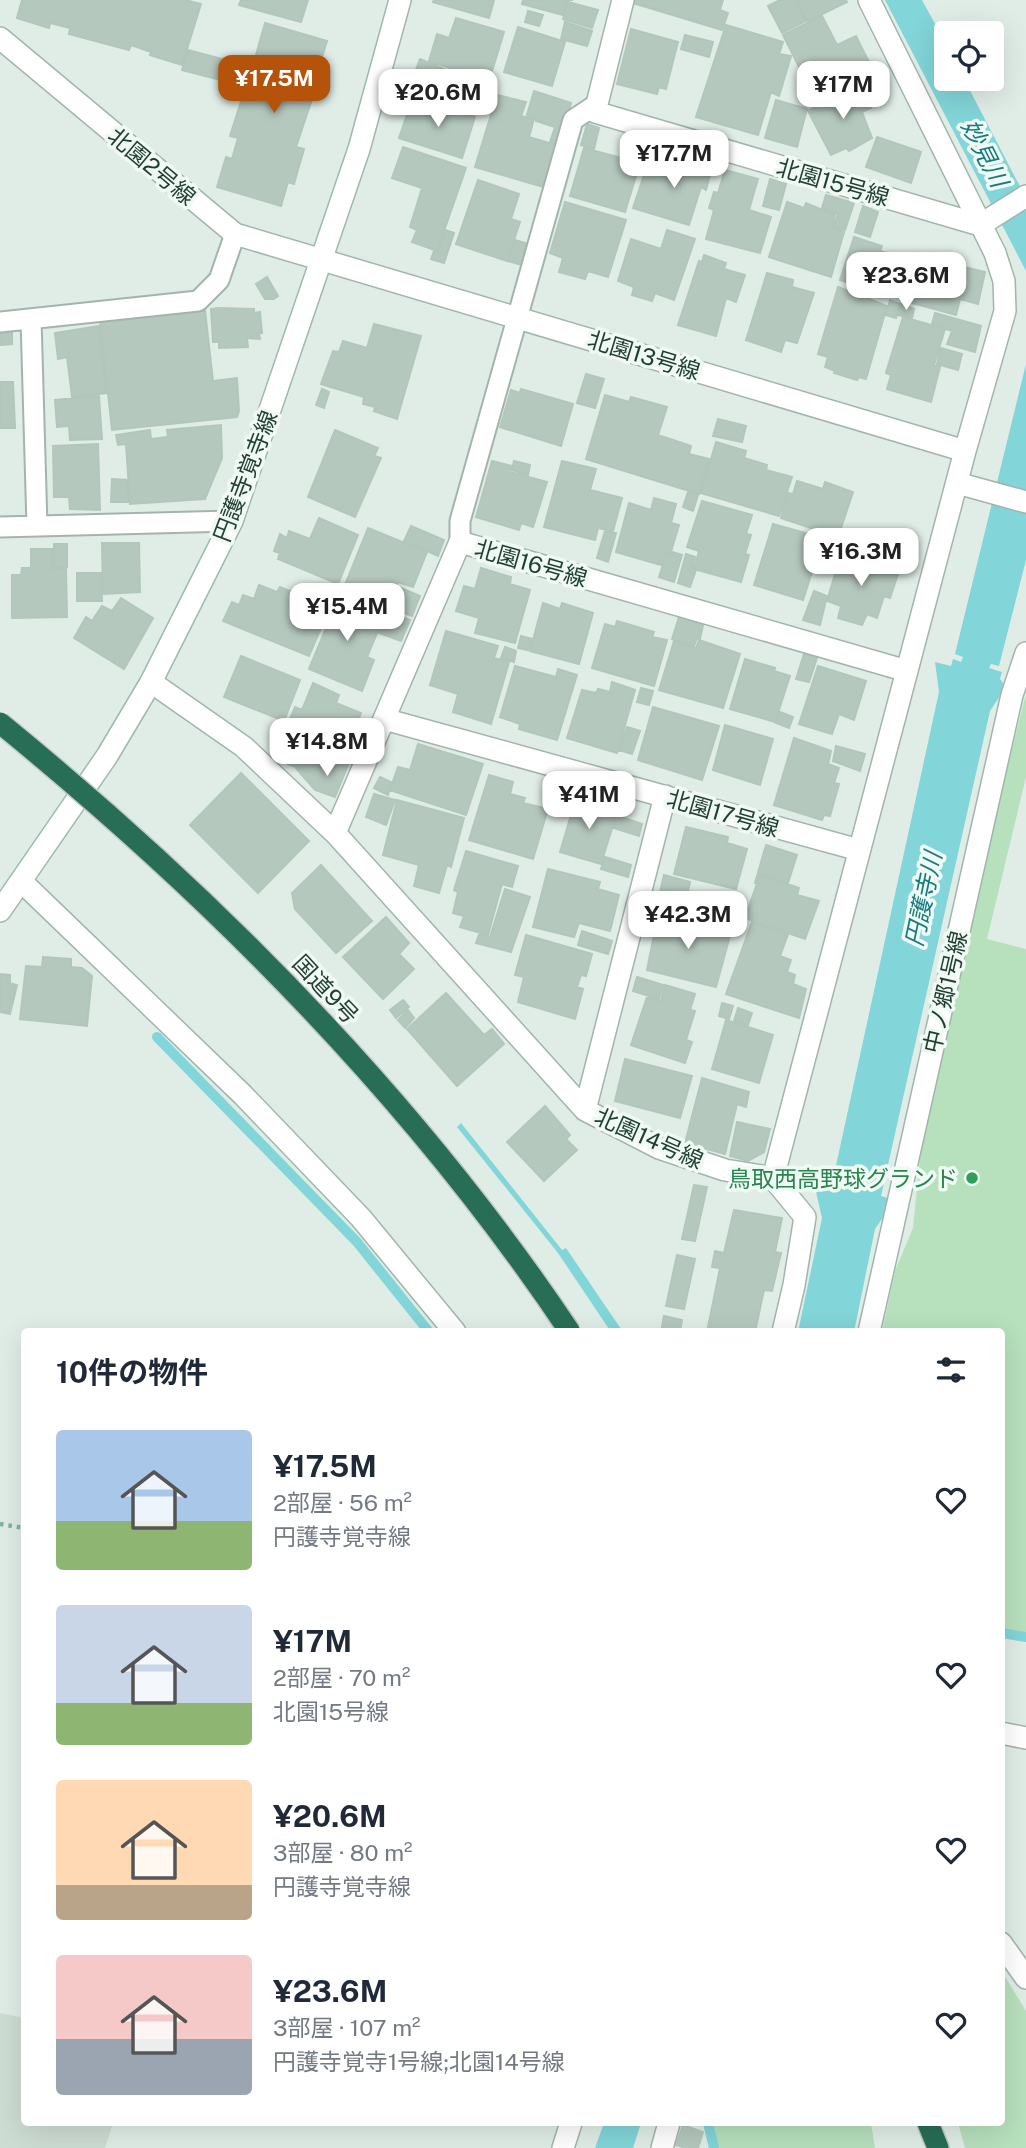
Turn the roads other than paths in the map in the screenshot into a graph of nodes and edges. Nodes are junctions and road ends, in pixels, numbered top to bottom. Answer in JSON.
{"nodes":[{"id":1,"x":400,"y":0,"type":"edge"},
{"id":2,"x":623,"y":0,"type":"edge"},
{"id":3,"x":869,"y":0,"type":"edge"},
{"id":4,"x":0,"y":38,"type":"edge"},
{"id":5,"x":597,"y":104,"type":"junction"},
{"id":6,"x":1026,"y":196,"type":"edge"},
{"id":7,"x":980,"y":225,"type":"junction"},
{"id":8,"x":234,"y":234,"type":"junction"},
{"id":9,"x":323,"y":258,"type":"junction"},
{"id":10,"x":31,"y":318,"type":"junction"},
{"id":11,"x":518,"y":318,"type":"junction"},
{"id":12,"x":0,"y":322,"type":"edge"},
{"id":13,"x":965,"y":451,"type":"junction"},
{"id":14,"x":957,"y":483,"type":"junction"},
{"id":15,"x":1026,"y":502,"type":"edge"},
{"id":16,"x":232,"y":521,"type":"junction"},
{"id":17,"x":37,"y":526,"type":"junction"},
{"id":18,"x":0,"y":527,"type":"edge"},
{"id":19,"x":460,"y":542,"type":"junction"},
{"id":20,"x":1026,"y":653,"type":"edge"},
{"id":21,"x":906,"y":671,"type":"junction"},
{"id":22,"x":151,"y":682,"type":"junction"},
{"id":23,"x":384,"y":719,"type":"junction"},
{"id":24,"x":0,"y":723,"type":"edge"},
{"id":25,"x":665,"y":796,"type":"junction"},
{"id":26,"x":335,"y":833,"type":"junction"},
{"id":27,"x":859,"y":850,"type":"junction"},
{"id":28,"x":21,"y":881,"type":"junction"},
{"id":29,"x":0,"y":911,"type":"edge"},
{"id":30,"x":585,"y":1110,"type":"junction"},
{"id":31,"x":773,"y":1178,"type":"junction"},
{"id":32,"x":452,"y":1328,"type":"edge"},
{"id":33,"x":567,"y":1328,"type":"edge"},
{"id":34,"x":784,"y":1328,"type":"edge"},
{"id":35,"x":870,"y":1328,"type":"edge"},
{"id":36,"x":1005,"y":1734,"type":"edge"},
{"id":37,"x":1026,"y":1738,"type":"edge"},
{"id":38,"x":1012,"y":1947,"type":"edge"},
{"id":39,"x":1026,"y":1978,"type":"edge"},
{"id":40,"x":570,"y":2126,"type":"edge"},
{"id":41,"x":668,"y":2126,"type":"edge"},
{"id":42,"x":920,"y":2126,"type":"edge"},
{"id":43,"x":929,"y":2126,"type":"edge"},
{"id":44,"x":563,"y":2148,"type":"edge"},
{"id":45,"x":663,"y":2148,"type":"edge"},
{"id":46,"x":924,"y":2148,"type":"edge"},
{"id":47,"x":938,"y":2148,"type":"edge"}],
"edges":[{"from":1,"to":9,"type":"street","name":"円護寺覚寺線"},
{"from":2,"to":5,"type":"street"},
{"from":3,"to":7,"type":"street"},
{"from":4,"to":8,"type":"street","name":"北園2号線"},
{"from":5,"to":7,"type":"street","name":"北園15号線"},
{"from":5,"to":11,"type":"lane"},
{"from":6,"to":7,"type":"street"},
{"from":7,"to":13,"type":"street"},
{"from":8,"to":9,"type":"street","name":"北園2号線"},
{"from":8,"to":10,"type":"lane"},
{"from":9,"to":11,"type":"street","name":"北園13号線"},
{"from":9,"to":16,"type":"street","name":"円護寺覚寺線"},
{"from":10,"to":12,"type":"lane"},
{"from":10,"to":17,"type":"lane"},
{"from":11,"to":13,"type":"street","name":"北園13号線"},
{"from":11,"to":19,"type":"lane"},
{"from":13,"to":14,"type":"street"},
{"from":14,"to":15,"type":"street"},
{"from":14,"to":21,"type":"street"},
{"from":16,"to":17,"type":"lane"},
{"from":16,"to":22,"type":"street","name":"円護寺覚寺線"},
{"from":17,"to":18,"type":"lane"},
{"from":19,"to":21,"type":"street","name":"北園16号線"},
{"from":19,"to":23,"type":"street","name":"北園16号線"},
{"from":20,"to":35,"type":"street","name":"中ノ郷1号線"},
{"from":21,"to":27,"type":"street"},
{"from":22,"to":26,"type":"street","name":"北園14号線"},
{"from":22,"to":28,"type":"street","name":"円護寺覚寺線"},
{"from":23,"to":25,"type":"street","name":"北園17号線"},
{"from":23,"to":26,"type":"street","name":"北園16号線"},
{"from":24,"to":33,"type":"highway","name":"国道9号","bridge":true},
{"from":25,"to":27,"type":"street","name":"北園17号線"},
{"from":25,"to":30,"type":"street"},
{"from":26,"to":30,"type":"street","name":"北園14号線"},
{"from":27,"to":31,"type":"street"},
{"from":28,"to":29,"type":"street","name":"円護寺覚寺線"},
{"from":28,"to":32,"type":"street"},
{"from":30,"to":31,"type":"street","name":"北園14号線"},
{"from":31,"to":34,"type":"street"},
{"from":36,"to":37,"type":"street"},
{"from":38,"to":39,"type":"street"},
{"from":40,"to":44,"type":"street"},
{"from":41,"to":45,"type":"street"},
{"from":42,"to":46,"type":"highway"},
{"from":43,"to":47,"type":"highway"}]}
